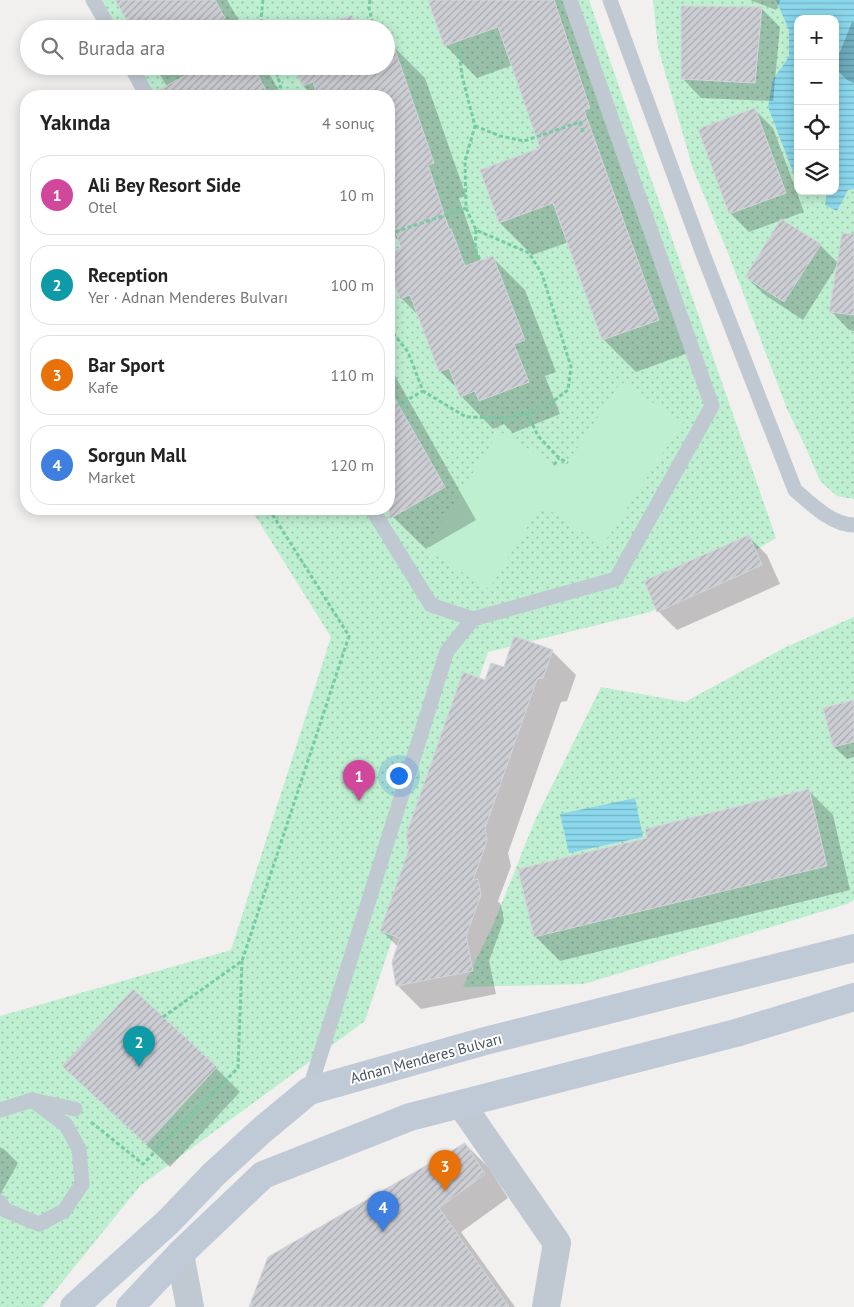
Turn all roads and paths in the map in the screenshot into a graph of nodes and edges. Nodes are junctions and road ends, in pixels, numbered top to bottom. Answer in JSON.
{"nodes":[{"id":1,"x":93,"y":0,"type":"edge"},
{"id":2,"x":263,"y":0,"type":"edge"},
{"id":3,"x":370,"y":0,"type":"edge"},
{"id":4,"x":570,"y":0,"type":"edge"},
{"id":5,"x":610,"y":0,"type":"edge"},
{"id":6,"x":105,"y":20,"type":"edge"},
{"id":7,"x":263,"y":20,"type":"edge"},
{"id":8,"x":371,"y":20,"type":"edge"},
{"id":9,"x":458,"y":41,"type":"dead end"},
{"id":10,"x":136,"y":75,"type":"edge"},
{"id":11,"x":278,"y":75,"type":"edge"},
{"id":12,"x":144,"y":90,"type":"edge"},
{"id":13,"x":282,"y":90,"type":"edge"},
{"id":14,"x":475,"y":126,"type":"junction"},
{"id":15,"x":583,"y":132,"type":"dead end"},
{"id":16,"x":466,"y":208,"type":"junction"},
{"id":17,"x":476,"y":230,"type":"junction"},
{"id":18,"x":395,"y":232,"type":"edge"},
{"id":19,"x":480,"y":260,"type":"dead end"},
{"id":20,"x":395,"y":336,"type":"edge"},
{"id":21,"x":423,"y":391,"type":"junction"},
{"id":22,"x":398,"y":405,"type":"dead end"},
{"id":23,"x":527,"y":413,"type":"junction"},
{"id":24,"x":558,"y":458,"type":"junction"},
{"id":25,"x":568,"y":463,"type":"dead end"},
{"id":26,"x":554,"y":465,"type":"dead end"},
{"id":27,"x":273,"y":515,"type":"edge"},
{"id":28,"x":376,"y":515,"type":"edge"},
{"id":29,"x":854,"y":524,"type":"edge"},
{"id":30,"x":473,"y":619,"type":"junction"},
{"id":31,"x":854,"y":948,"type":"edge"},
{"id":32,"x":242,"y":961,"type":"junction"},
{"id":33,"x":854,"y":998,"type":"edge"},
{"id":34,"x":163,"y":1017,"type":"dead end"},
{"id":35,"x":308,"y":1090,"type":"junction"},
{"id":36,"x":32,"y":1100,"type":"junction"},
{"id":37,"x":461,"y":1104,"type":"junction"},
{"id":38,"x":76,"y":1109,"type":"joint"},
{"id":39,"x":0,"y":1110,"type":"edge"},
{"id":40,"x":0,"y":1202,"type":"edge"},
{"id":41,"x":180,"y":1254,"type":"junction"},
{"id":42,"x":74,"y":1307,"type":"edge"},
{"id":43,"x":130,"y":1307,"type":"edge"},
{"id":44,"x":190,"y":1307,"type":"edge"},
{"id":45,"x":546,"y":1307,"type":"edge"}],
"edges":[{"from":1,"to":6,"type":"lane"},
{"from":2,"to":7,"type":"path"},
{"from":3,"to":8,"type":"path"},
{"from":4,"to":30,"type":"lane"},
{"from":5,"to":29,"type":"lane"},
{"from":9,"to":14,"type":"path"},
{"from":10,"to":12,"type":"lane"},
{"from":11,"to":13,"type":"path"},
{"from":14,"to":15,"type":"path"},
{"from":14,"to":16,"type":"path"},
{"from":16,"to":17,"type":"path"},
{"from":16,"to":18,"type":"path"},
{"from":17,"to":19,"type":"path"},
{"from":17,"to":23,"type":"path"},
{"from":20,"to":21,"type":"path"},
{"from":21,"to":22,"type":"path"},
{"from":21,"to":23,"type":"path"},
{"from":23,"to":24,"type":"path"},
{"from":24,"to":25,"type":"path"},
{"from":24,"to":26,"type":"path"},
{"from":27,"to":32,"type":"path"},
{"from":28,"to":30,"type":"lane"},
{"from":30,"to":35,"type":"lane"},
{"from":31,"to":35,"type":"main road","name":"Adnan Menderes Bulvarı"},
{"from":32,"to":34,"type":"path"},
{"from":32,"to":38,"type":"path"},
{"from":33,"to":37,"type":"main road"},
{"from":35,"to":42,"type":"main road","name":"Adnan Menderes Bulvarı"},
{"from":36,"to":38,"type":"lane"},
{"from":36,"to":39,"type":"lane"},
{"from":36,"to":40,"type":"lane"},
{"from":37,"to":41,"type":"main road"},
{"from":37,"to":45,"type":"street"},
{"from":41,"to":43,"type":"main road"},
{"from":41,"to":44,"type":"street"}]}
